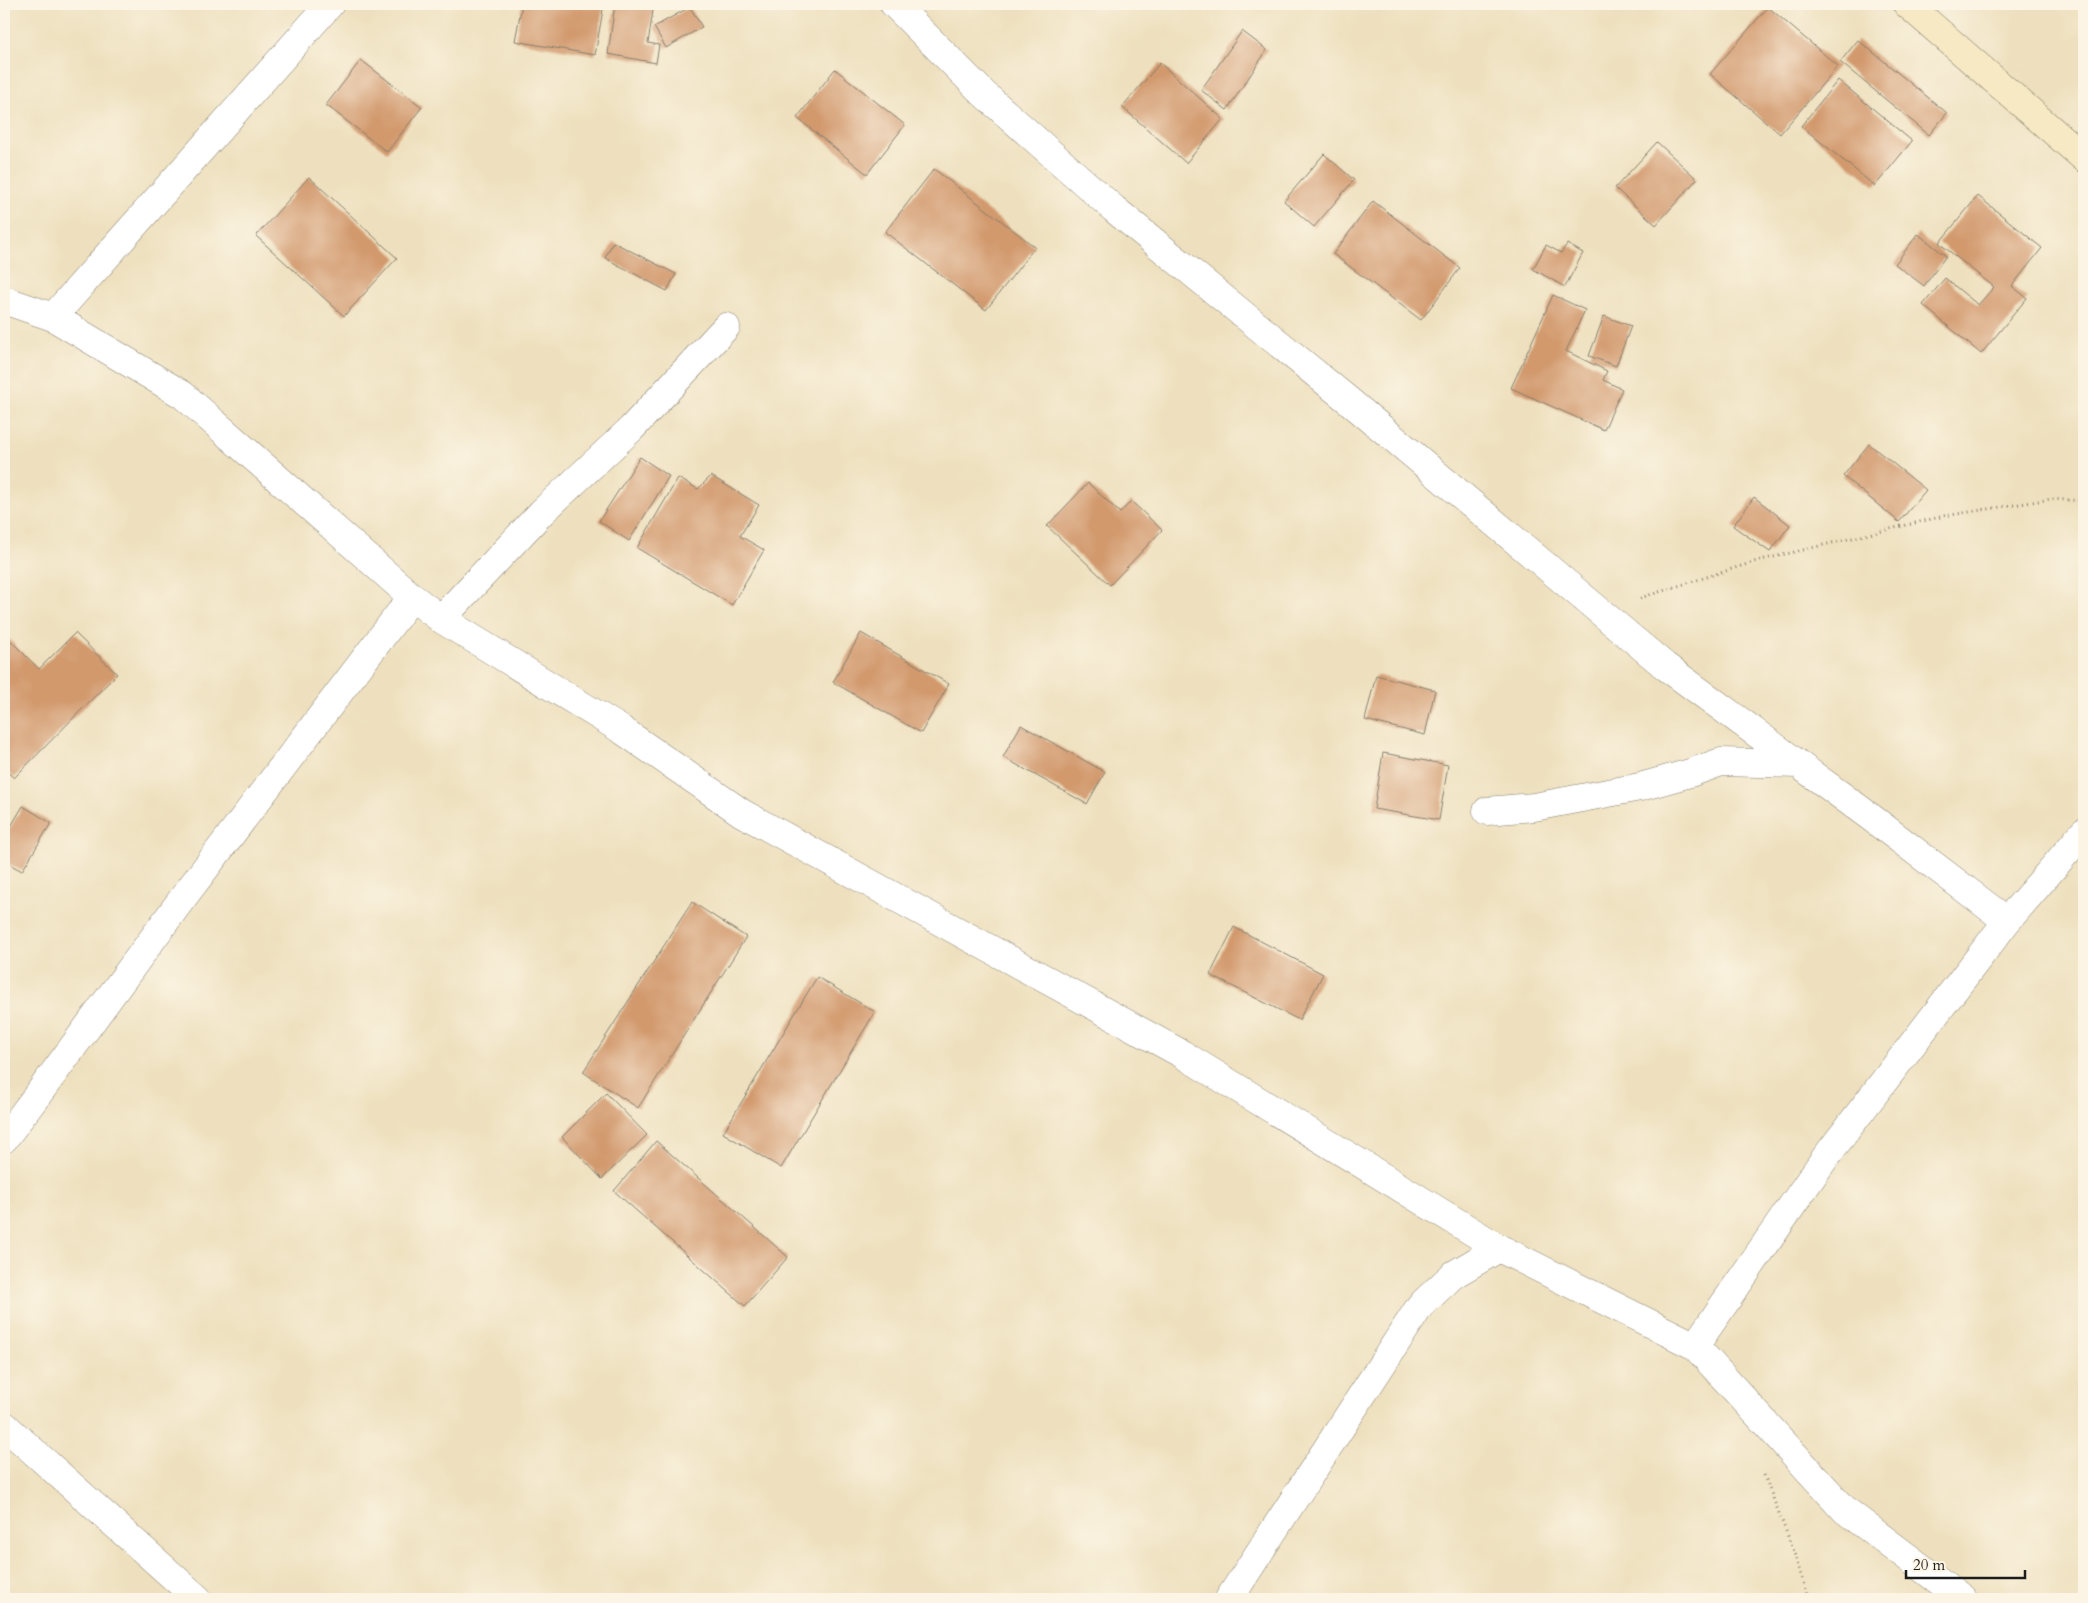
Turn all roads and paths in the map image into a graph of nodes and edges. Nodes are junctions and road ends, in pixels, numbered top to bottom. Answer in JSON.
{"nodes":[{"id":1,"x":330,"y":4,"type":"edge"},
{"id":2,"x":894,"y":4,"type":"edge"},
{"id":3,"x":1907,"y":4,"type":"edge"},
{"id":4,"x":2084,"y":158,"type":"edge"},
{"id":5,"x":4,"y":300,"type":"edge"},
{"id":6,"x":53,"y":316,"type":"junction"},
{"id":7,"x":726,"y":327,"type":"dead end"},
{"id":8,"x":2084,"y":501,"type":"edge"},
{"id":9,"x":412,"y":597,"type":"junction"},
{"id":10,"x":1600,"y":611,"type":"junction"},
{"id":11,"x":441,"y":618,"type":"junction"},
{"id":12,"x":1798,"y":764,"type":"junction"},
{"id":13,"x":1487,"y":811,"type":"dead end"},
{"id":14,"x":2084,"y":832,"type":"edge"},
{"id":15,"x":2007,"y":921,"type":"junction"},
{"id":16,"x":4,"y":1139,"type":"edge"},
{"id":17,"x":1499,"y":1248,"type":"junction"},
{"id":18,"x":1695,"y":1346,"type":"junction"},
{"id":19,"x":4,"y":1425,"type":"edge"},
{"id":20,"x":1762,"y":1468,"type":"dead end"},
{"id":21,"x":169,"y":1590,"type":"edge"},
{"id":22,"x":198,"y":1599,"type":"edge"},
{"id":23,"x":1229,"y":1599,"type":"edge"},
{"id":24,"x":1808,"y":1599,"type":"edge"},
{"id":25,"x":1963,"y":1599,"type":"edge"}],
"edges":[{"from":1,"to":6,"type":"street"},
{"from":2,"to":10,"type":"street"},
{"from":3,"to":4,"type":"street"},
{"from":5,"to":6,"type":"street"},
{"from":6,"to":9,"type":"street"},
{"from":7,"to":11,"type":"street"},
{"from":8,"to":10,"type":"path"},
{"from":9,"to":11,"type":"street"},
{"from":9,"to":16,"type":"street"},
{"from":10,"to":12,"type":"street"},
{"from":11,"to":17,"type":"street"},
{"from":12,"to":13,"type":"street"},
{"from":12,"to":15,"type":"street"},
{"from":14,"to":15,"type":"street"},
{"from":15,"to":18,"type":"street"},
{"from":17,"to":18,"type":"street"},
{"from":17,"to":23,"type":"street"},
{"from":18,"to":25,"type":"street"},
{"from":19,"to":21,"type":"street"},
{"from":20,"to":24,"type":"path"},
{"from":21,"to":22,"type":"street"}]}
